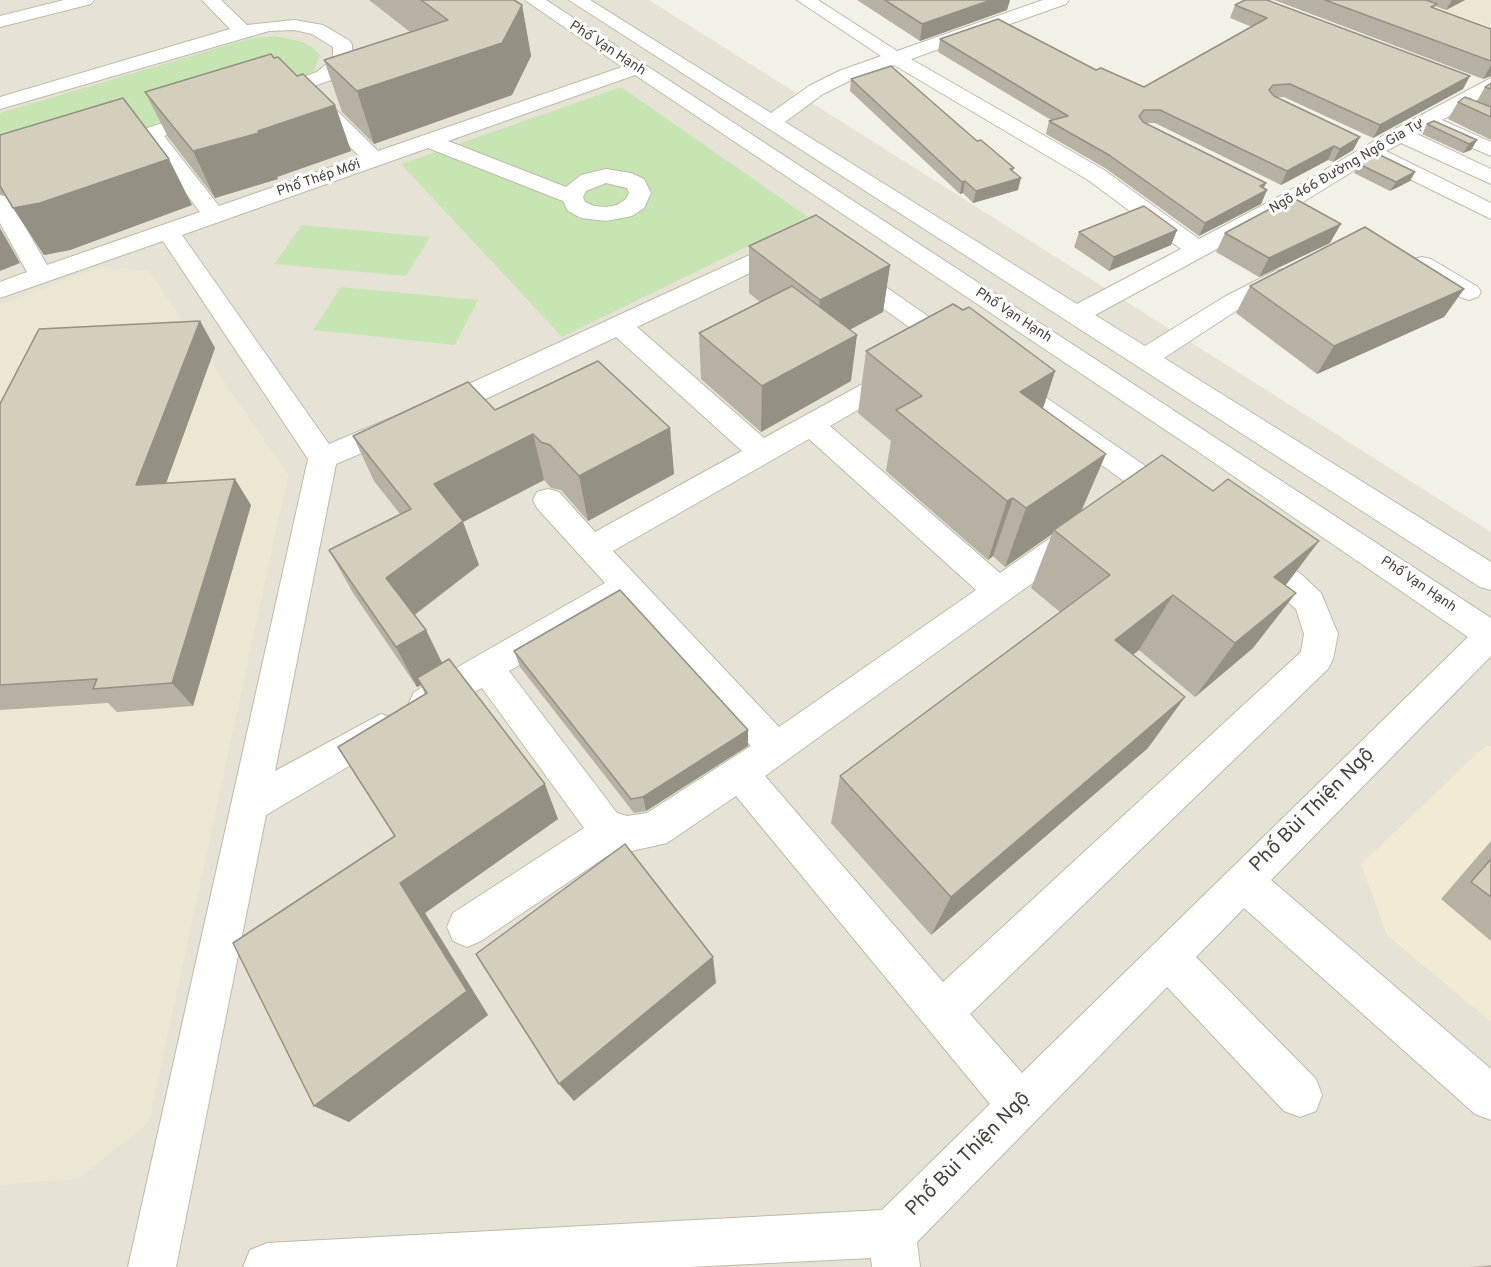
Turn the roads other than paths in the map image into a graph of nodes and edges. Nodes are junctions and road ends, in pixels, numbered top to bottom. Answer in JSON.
{"nodes":[{"id":1,"x":27,"y":0,"type":"edge"},
{"id":2,"x":85,"y":0,"type":"edge"},
{"id":3,"x":211,"y":0,"type":"edge"},
{"id":4,"x":534,"y":0,"type":"edge"},
{"id":5,"x":578,"y":0,"type":"edge"},
{"id":6,"x":806,"y":0,"type":"edge"},
{"id":7,"x":1060,"y":0,"type":"edge"},
{"id":8,"x":0,"y":7,"type":"edge"},
{"id":9,"x":0,"y":22,"type":"edge"},
{"id":10,"x":243,"y":31,"type":"junction"},
{"id":11,"x":897,"y":58,"type":"junction"},
{"id":12,"x":637,"y":68,"type":"junction"},
{"id":13,"x":301,"y":86,"type":"junction"},
{"id":14,"x":1476,"y":95,"type":"edge"},
{"id":15,"x":0,"y":103,"type":"edge"},
{"id":16,"x":247,"y":103,"type":"edge"},
{"id":17,"x":226,"y":109,"type":"edge"},
{"id":18,"x":1428,"y":120,"type":"junction"},
{"id":19,"x":771,"y":122,"type":"junction"},
{"id":20,"x":151,"y":133,"type":"junction"},
{"id":21,"x":1400,"y":134,"type":"junction"},
{"id":22,"x":429,"y":141,"type":"junction"},
{"id":23,"x":1365,"y":146,"type":"junction"},
{"id":24,"x":1491,"y":150,"type":"edge"},
{"id":25,"x":86,"y":154,"type":"edge"},
{"id":26,"x":375,"y":159,"type":"junction"},
{"id":27,"x":1491,"y":177,"type":"edge"},
{"id":28,"x":1269,"y":190,"type":"edge"},
{"id":29,"x":572,"y":196,"type":"dead end"},
{"id":30,"x":1290,"y":200,"type":"junction"},
{"id":31,"x":0,"y":202,"type":"edge"},
{"id":32,"x":1491,"y":212,"type":"edge"},
{"id":33,"x":858,"y":214,"type":"junction"},
{"id":34,"x":214,"y":215,"type":"junction"},
{"id":35,"x":168,"y":232,"type":"junction"},
{"id":36,"x":818,"y":241,"type":"junction"},
{"id":37,"x":1198,"y":250,"type":"junction"},
{"id":38,"x":1399,"y":250,"type":"edge"},
{"id":39,"x":1307,"y":265,"type":"edge"},
{"id":40,"x":41,"y":276,"type":"junction"},
{"id":41,"x":0,"y":290,"type":"edge"},
{"id":42,"x":1468,"y":292,"type":"dead end"},
{"id":43,"x":1075,"y":315,"type":"junction"},
{"id":44,"x":620,"y":326,"type":"junction"},
{"id":45,"x":953,"y":345,"type":"junction"},
{"id":46,"x":1144,"y":358,"type":"junction"},
{"id":47,"x":811,"y":425,"type":"junction"},
{"id":48,"x":762,"y":453,"type":"junction"},
{"id":49,"x":323,"y":458,"type":"junction"},
{"id":50,"x":1150,"y":484,"type":"junction"},
{"id":51,"x":548,"y":500,"type":"dead end"},
{"id":52,"x":1197,"y":517,"type":"edge"},
{"id":53,"x":1225,"y":537,"type":"edge"},
{"id":54,"x":592,"y":549,"type":"junction"},
{"id":55,"x":1491,"y":578,"type":"edge"},
{"id":56,"x":627,"y":586,"type":"junction"},
{"id":57,"x":999,"y":591,"type":"junction"},
{"id":58,"x":1491,"y":635,"type":"edge"},
{"id":59,"x":487,"y":668,"type":"junction"},
{"id":60,"x":776,"y":748,"type":"junction"},
{"id":61,"x":740,"y":774,"type":"junction"},
{"id":62,"x":250,"y":805,"type":"junction"},
{"id":63,"x":612,"y":831,"type":"junction"},
{"id":64,"x":1243,"y":881,"type":"junction"},
{"id":65,"x":467,"y":927,"type":"dead end"},
{"id":66,"x":1167,"y":957,"type":"junction"},
{"id":67,"x":942,"y":1012,"type":"junction"},
{"id":68,"x":1300,"y":1095,"type":"dead end"},
{"id":69,"x":1491,"y":1098,"type":"edge"},
{"id":70,"x":1019,"y":1104,"type":"junction"},
{"id":71,"x":894,"y":1250,"type":"edge"},
{"id":72,"x":450,"y":1261,"type":"edge"},
{"id":73,"x":152,"y":1267,"type":"edge"},
{"id":74,"x":267,"y":1267,"type":"edge"}],
"edges":[{"from":1,"to":8,"type":"street"},
{"from":2,"to":9,"type":"street"},
{"from":3,"to":10,"type":"street"},
{"from":4,"to":12,"type":"street","name":"Phố Vạn Hạnh"},
{"from":5,"to":19,"type":"street","name":"Phố Vạn Hạnh"},
{"from":6,"to":11,"type":"street"},
{"from":7,"to":11,"type":"street"},
{"from":10,"to":13,"type":"street"},
{"from":10,"to":15,"type":"street"},
{"from":11,"to":19,"type":"street"},
{"from":11,"to":37,"type":"street"},
{"from":12,"to":22,"type":"street","name":"Phố Thép Mới"},
{"from":12,"to":33,"type":"street","name":"Phố Vạn Hạnh"},
{"from":13,"to":16,"type":"street"},
{"from":13,"to":26,"type":"street"},
{"from":14,"to":18,"type":"street","name":"Ngõ 466 Đường Ngô Gia Tự"},
{"from":17,"to":20,"type":"street"},
{"from":18,"to":21,"type":"street","name":"Ngõ 466 Đường Ngô Gia Tự"},
{"from":18,"to":24,"type":"street"},
{"from":19,"to":43,"type":"street","name":"Phố Vạn Hạnh"},
{"from":20,"to":25,"type":"street"},
{"from":20,"to":34,"type":"street"},
{"from":21,"to":23,"type":"street","name":"Ngõ 466 Đường Ngô Gia Tự"},
{"from":21,"to":27,"type":"street"},
{"from":22,"to":26,"type":"street","name":"Phố Thép Mới"},
{"from":22,"to":29,"type":"street"},
{"from":23,"to":30,"type":"street","name":"Ngõ 466 Đường Ngô Gia Tự"},
{"from":23,"to":32,"type":"street"},
{"from":26,"to":34,"type":"street","name":"Phố Thép Mới"},
{"from":28,"to":30,"type":"street"},
{"from":30,"to":37,"type":"street","name":"Ngõ 466 Đường Ngô Gia Tự"},
{"from":31,"to":40,"type":"street"},
{"from":33,"to":36,"type":"street"},
{"from":33,"to":58,"type":"street","name":"Phố Vạn Hạnh"},
{"from":34,"to":35,"type":"street","name":"Phố Thép Mới"},
{"from":35,"to":40,"type":"street","name":"Phố Thép Mới"},
{"from":35,"to":49,"type":"street"},
{"from":36,"to":44,"type":"street"},
{"from":36,"to":45,"type":"street"},
{"from":37,"to":43,"type":"street","name":"Ngõ 466 Đường Ngô Gia Tự"},
{"from":38,"to":42,"type":"street"},
{"from":39,"to":46,"type":"street"},
{"from":40,"to":41,"type":"street","name":"Phố Thép Mới"},
{"from":43,"to":46,"type":"street","name":"Phố Vạn Hạnh"},
{"from":44,"to":48,"type":"street"},
{"from":44,"to":49,"type":"street"},
{"from":45,"to":47,"type":"street"},
{"from":45,"to":50,"type":"street"},
{"from":46,"to":55,"type":"street","name":"Phố Vạn Hạnh"},
{"from":47,"to":48,"type":"street"},
{"from":47,"to":57,"type":"street"},
{"from":48,"to":54,"type":"street"},
{"from":49,"to":62,"type":"street"},
{"from":50,"to":52,"type":"street"},
{"from":50,"to":57,"type":"street"},
{"from":51,"to":54,"type":"street"},
{"from":53,"to":67,"type":"street"},
{"from":54,"to":56,"type":"street"},
{"from":56,"to":59,"type":"street"},
{"from":56,"to":60,"type":"street"},
{"from":57,"to":60,"type":"street"},
{"from":58,"to":64,"type":"street","name":"Phố Bùi Thiện Ngộ"},
{"from":59,"to":62,"type":"street"},
{"from":59,"to":63,"type":"street"},
{"from":60,"to":61,"type":"street"},
{"from":61,"to":63,"type":"street"},
{"from":61,"to":67,"type":"street"},
{"from":62,"to":73,"type":"street"},
{"from":63,"to":65,"type":"street"},
{"from":64,"to":66,"type":"street","name":"Phố Bùi Thiện Ngộ"},
{"from":64,"to":69,"type":"street"},
{"from":66,"to":68,"type":"street"},
{"from":66,"to":70,"type":"street","name":"Phố Bùi Thiện Ngộ"},
{"from":67,"to":70,"type":"street"},
{"from":70,"to":71,"type":"street","name":"Phố Bùi Thiện Ngộ"},
{"from":71,"to":72,"type":"street","name":"Phố Bùi Thiện Ngộ"},
{"from":72,"to":74,"type":"street","name":"Phố Bùi Thiện Ngộ"}]}
